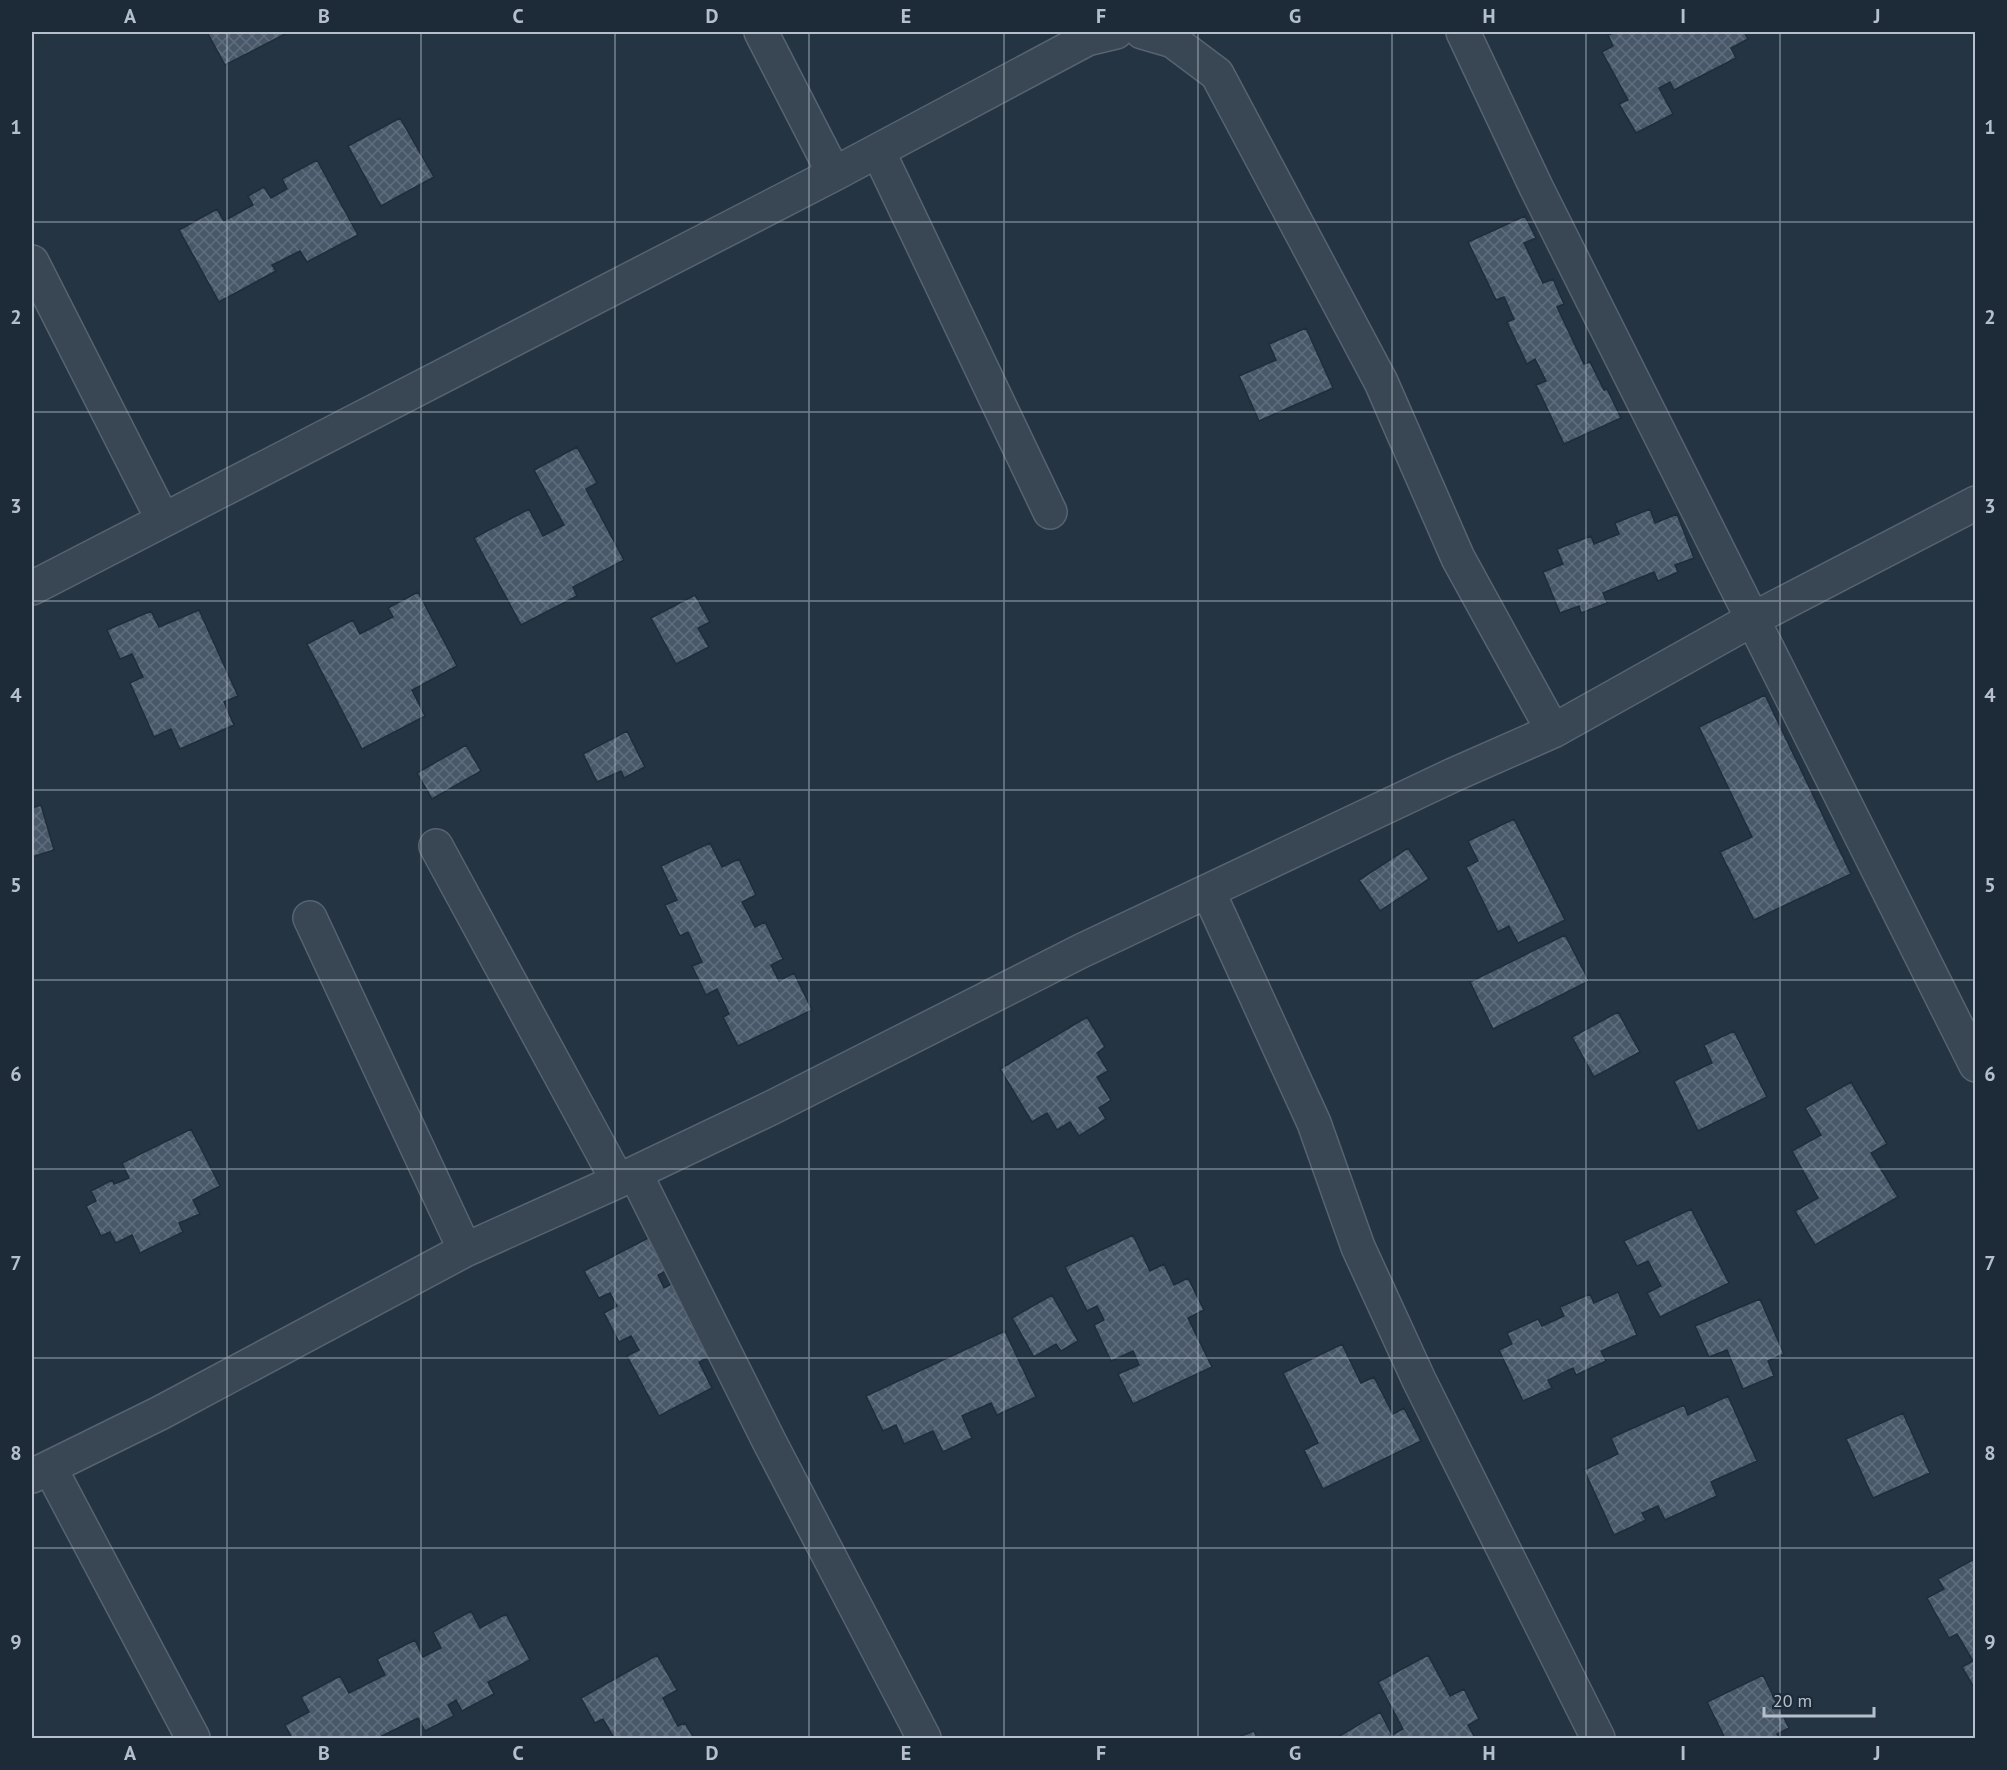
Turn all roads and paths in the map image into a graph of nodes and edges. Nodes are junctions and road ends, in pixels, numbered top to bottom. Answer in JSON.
{"nodes":[{"id":1,"x":761,"y":32,"type":"edge"},
{"id":2,"x":1116,"y":32,"type":"edge"},
{"id":3,"x":1142,"y":32,"type":"edge"},
{"id":4,"x":1463,"y":32,"type":"edge"},
{"id":5,"x":878,"y":151,"type":"junction"},
{"id":6,"x":834,"y":174,"type":"junction"},
{"id":7,"x":32,"y":262,"type":"edge"},
{"id":8,"x":1976,"y":503,"type":"edge"},
{"id":9,"x":1050,"y":512,"type":"dead end"},
{"id":10,"x":163,"y":520,"type":"junction"},
{"id":11,"x":32,"y":588,"type":"edge"},
{"id":12,"x":1753,"y":619,"type":"junction"},
{"id":13,"x":1553,"y":731,"type":"junction"},
{"id":14,"x":436,"y":846,"type":"dead end"},
{"id":15,"x":1208,"y":891,"type":"junction"},
{"id":16,"x":310,"y":918,"type":"dead end"},
{"id":17,"x":1976,"y":1065,"type":"edge"},
{"id":18,"x":626,"y":1177,"type":"junction"},
{"id":19,"x":465,"y":1250,"type":"junction"},
{"id":20,"x":41,"y":1472,"type":"edge"},
{"id":21,"x":193,"y":1738,"type":"edge"},
{"id":22,"x":924,"y":1738,"type":"edge"},
{"id":23,"x":1598,"y":1738,"type":"edge"}],
"edges":[{"from":1,"to":6,"type":"street"},
{"from":2,"to":5,"type":"street"},
{"from":3,"to":13,"type":"street"},
{"from":4,"to":12,"type":"street"},
{"from":5,"to":6,"type":"street"},
{"from":5,"to":9,"type":"street"},
{"from":6,"to":10,"type":"street"},
{"from":7,"to":10,"type":"street"},
{"from":8,"to":12,"type":"street"},
{"from":10,"to":11,"type":"street"},
{"from":12,"to":13,"type":"street"},
{"from":12,"to":17,"type":"street"},
{"from":13,"to":15,"type":"street"},
{"from":14,"to":18,"type":"street"},
{"from":15,"to":18,"type":"street"},
{"from":15,"to":23,"type":"street"},
{"from":16,"to":19,"type":"street"},
{"from":18,"to":19,"type":"street"},
{"from":18,"to":22,"type":"street"},
{"from":19,"to":20,"type":"street"},
{"from":20,"to":21,"type":"street"}]}
